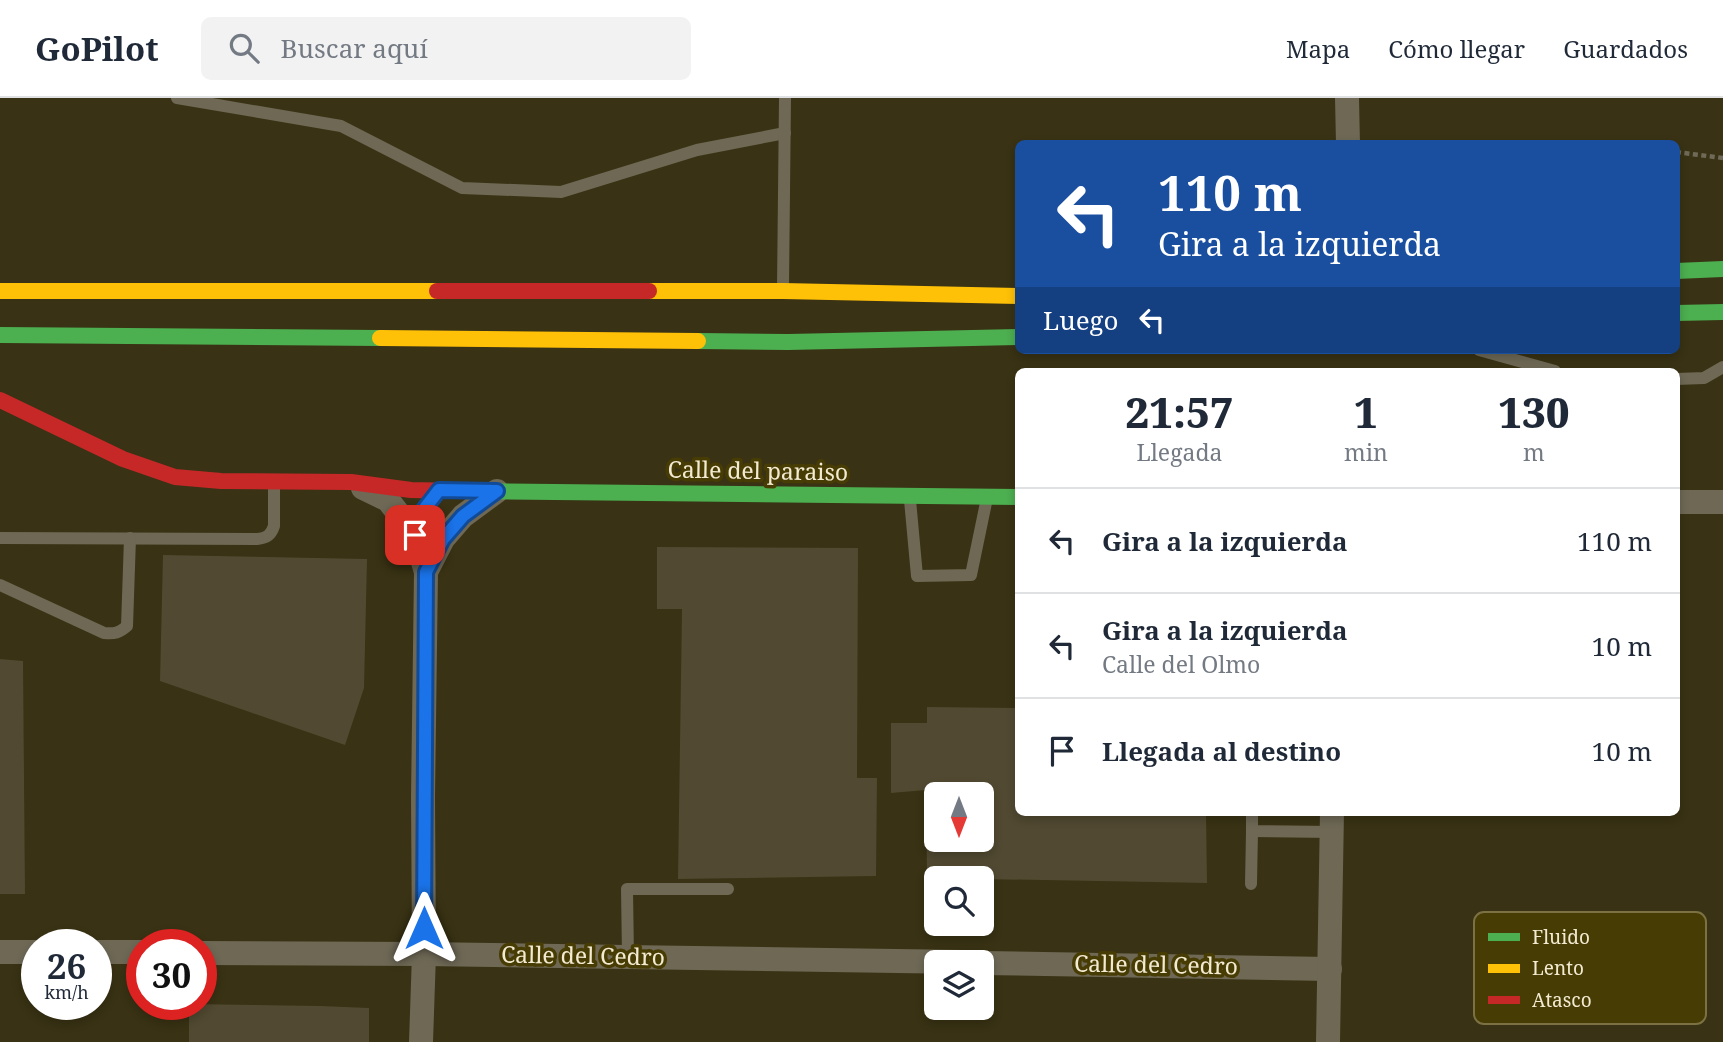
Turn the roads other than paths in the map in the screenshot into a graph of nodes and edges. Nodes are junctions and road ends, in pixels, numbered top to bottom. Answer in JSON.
{"nodes":[{"id":1,"x":177,"y":98,"type":"edge"},
{"id":2,"x":785,"y":98,"type":"edge"},
{"id":3,"x":1347,"y":98,"type":"edge"},
{"id":4,"x":785,"y":133,"type":"junction"},
{"id":5,"x":1348,"y":140,"type":"edge"},
{"id":6,"x":1723,"y":269,"type":"edge"},
{"id":7,"x":1680,"y":271,"type":"edge"},
{"id":8,"x":0,"y":290,"type":"edge"},
{"id":9,"x":783,"y":291,"type":"junction"},
{"id":10,"x":1015,"y":296,"type":"edge"},
{"id":11,"x":1723,"y":312,"type":"edge"},
{"id":12,"x":1680,"y":313,"type":"edge"},
{"id":13,"x":0,"y":335,"type":"edge"},
{"id":14,"x":1015,"y":337,"type":"edge"},
{"id":15,"x":1493,"y":354,"type":"edge"},
{"id":16,"x":1723,"y":367,"type":"edge"},
{"id":17,"x":1544,"y":368,"type":"edge"},
{"id":18,"x":1680,"y":379,"type":"edge"},
{"id":19,"x":0,"y":400,"type":"edge"},
{"id":20,"x":274,"y":482,"type":"junction"},
{"id":21,"x":351,"y":482,"type":"junction"},
{"id":22,"x":439,"y":490,"type":"junction"},
{"id":23,"x":497,"y":491,"type":"junction"},
{"id":24,"x":910,"y":496,"type":"junction"},
{"id":25,"x":987,"y":497,"type":"junction"},
{"id":26,"x":1015,"y":497,"type":"edge"},
{"id":27,"x":1680,"y":502,"type":"edge"},
{"id":28,"x":1723,"y":502,"type":"edge"},
{"id":29,"x":415,"y":535,"type":"junction"},
{"id":30,"x":0,"y":538,"type":"edge"},
{"id":31,"x":130,"y":538,"type":"junction"},
{"id":32,"x":426,"y":572,"type":"junction"},
{"id":33,"x":0,"y":585,"type":"edge"},
{"id":34,"x":1252,"y":816,"type":"edge"},
{"id":35,"x":1332,"y":822,"type":"edge"},
{"id":36,"x":1252,"y":831,"type":"junction"},
{"id":37,"x":1251,"y":884,"type":"dead end"},
{"id":38,"x":728,"y":890,"type":"dead end"},
{"id":39,"x":0,"y":952,"type":"edge"},
{"id":40,"x":21,"y":952,"type":"edge"},
{"id":41,"x":217,"y":953,"type":"edge"},
{"id":42,"x":424,"y":954,"type":"junction"},
{"id":43,"x":628,"y":957,"type":"junction"},
{"id":44,"x":924,"y":961,"type":"edge"},
{"id":45,"x":994,"y":963,"type":"edge"},
{"id":46,"x":1329,"y":969,"type":"junction"},
{"id":47,"x":421,"y":1042,"type":"edge"},
{"id":48,"x":1328,"y":1042,"type":"edge"}],
"edges":[{"from":1,"to":4,"type":"lane"},
{"from":2,"to":4,"type":"lane"},
{"from":3,"to":5,"type":"street"},
{"from":4,"to":9,"type":"lane"},
{"from":6,"to":7,"type":"main road"},
{"from":8,"to":9,"type":"main road"},
{"from":9,"to":10,"type":"main road"},
{"from":11,"to":12,"type":"main road"},
{"from":13,"to":14,"type":"main road"},
{"from":15,"to":17,"type":"lane"},
{"from":16,"to":18,"type":"lane"},
{"from":19,"to":20,"type":"main road","name":"Calle del paraiso"},
{"from":20,"to":21,"type":"main road","name":"Calle del paraiso"},
{"from":20,"to":31,"type":"lane"},
{"from":21,"to":22,"type":"main road","name":"Calle del paraiso"},
{"from":21,"to":29,"type":"street"},
{"from":22,"to":23,"type":"main road","name":"Calle del paraiso"},
{"from":22,"to":29,"type":"street"},
{"from":23,"to":24,"type":"main road","name":"Calle del paraiso"},
{"from":23,"to":32,"type":"street"},
{"from":24,"to":25,"type":"main road","name":"Calle del paraiso"},
{"from":24,"to":25,"type":"lane"},
{"from":25,"to":26,"type":"main road","name":"Calle del paraiso"},
{"from":27,"to":28,"type":"street"},
{"from":29,"to":32,"type":"street"},
{"from":30,"to":31,"type":"lane"},
{"from":31,"to":33,"type":"lane"},
{"from":32,"to":42,"type":"street"},
{"from":34,"to":36,"type":"lane"},
{"from":35,"to":36,"type":"lane"},
{"from":35,"to":46,"type":"street"},
{"from":36,"to":37,"type":"lane"},
{"from":38,"to":43,"type":"lane"},
{"from":39,"to":40,"type":"street"},
{"from":41,"to":42,"type":"street","name":"Calle del Cedro"},
{"from":42,"to":43,"type":"street","name":"Calle del Cedro"},
{"from":42,"to":47,"type":"street"},
{"from":43,"to":44,"type":"street","name":"Calle del Cedro"},
{"from":45,"to":46,"type":"street","name":"Calle del Cedro"},
{"from":46,"to":48,"type":"street"}]}
